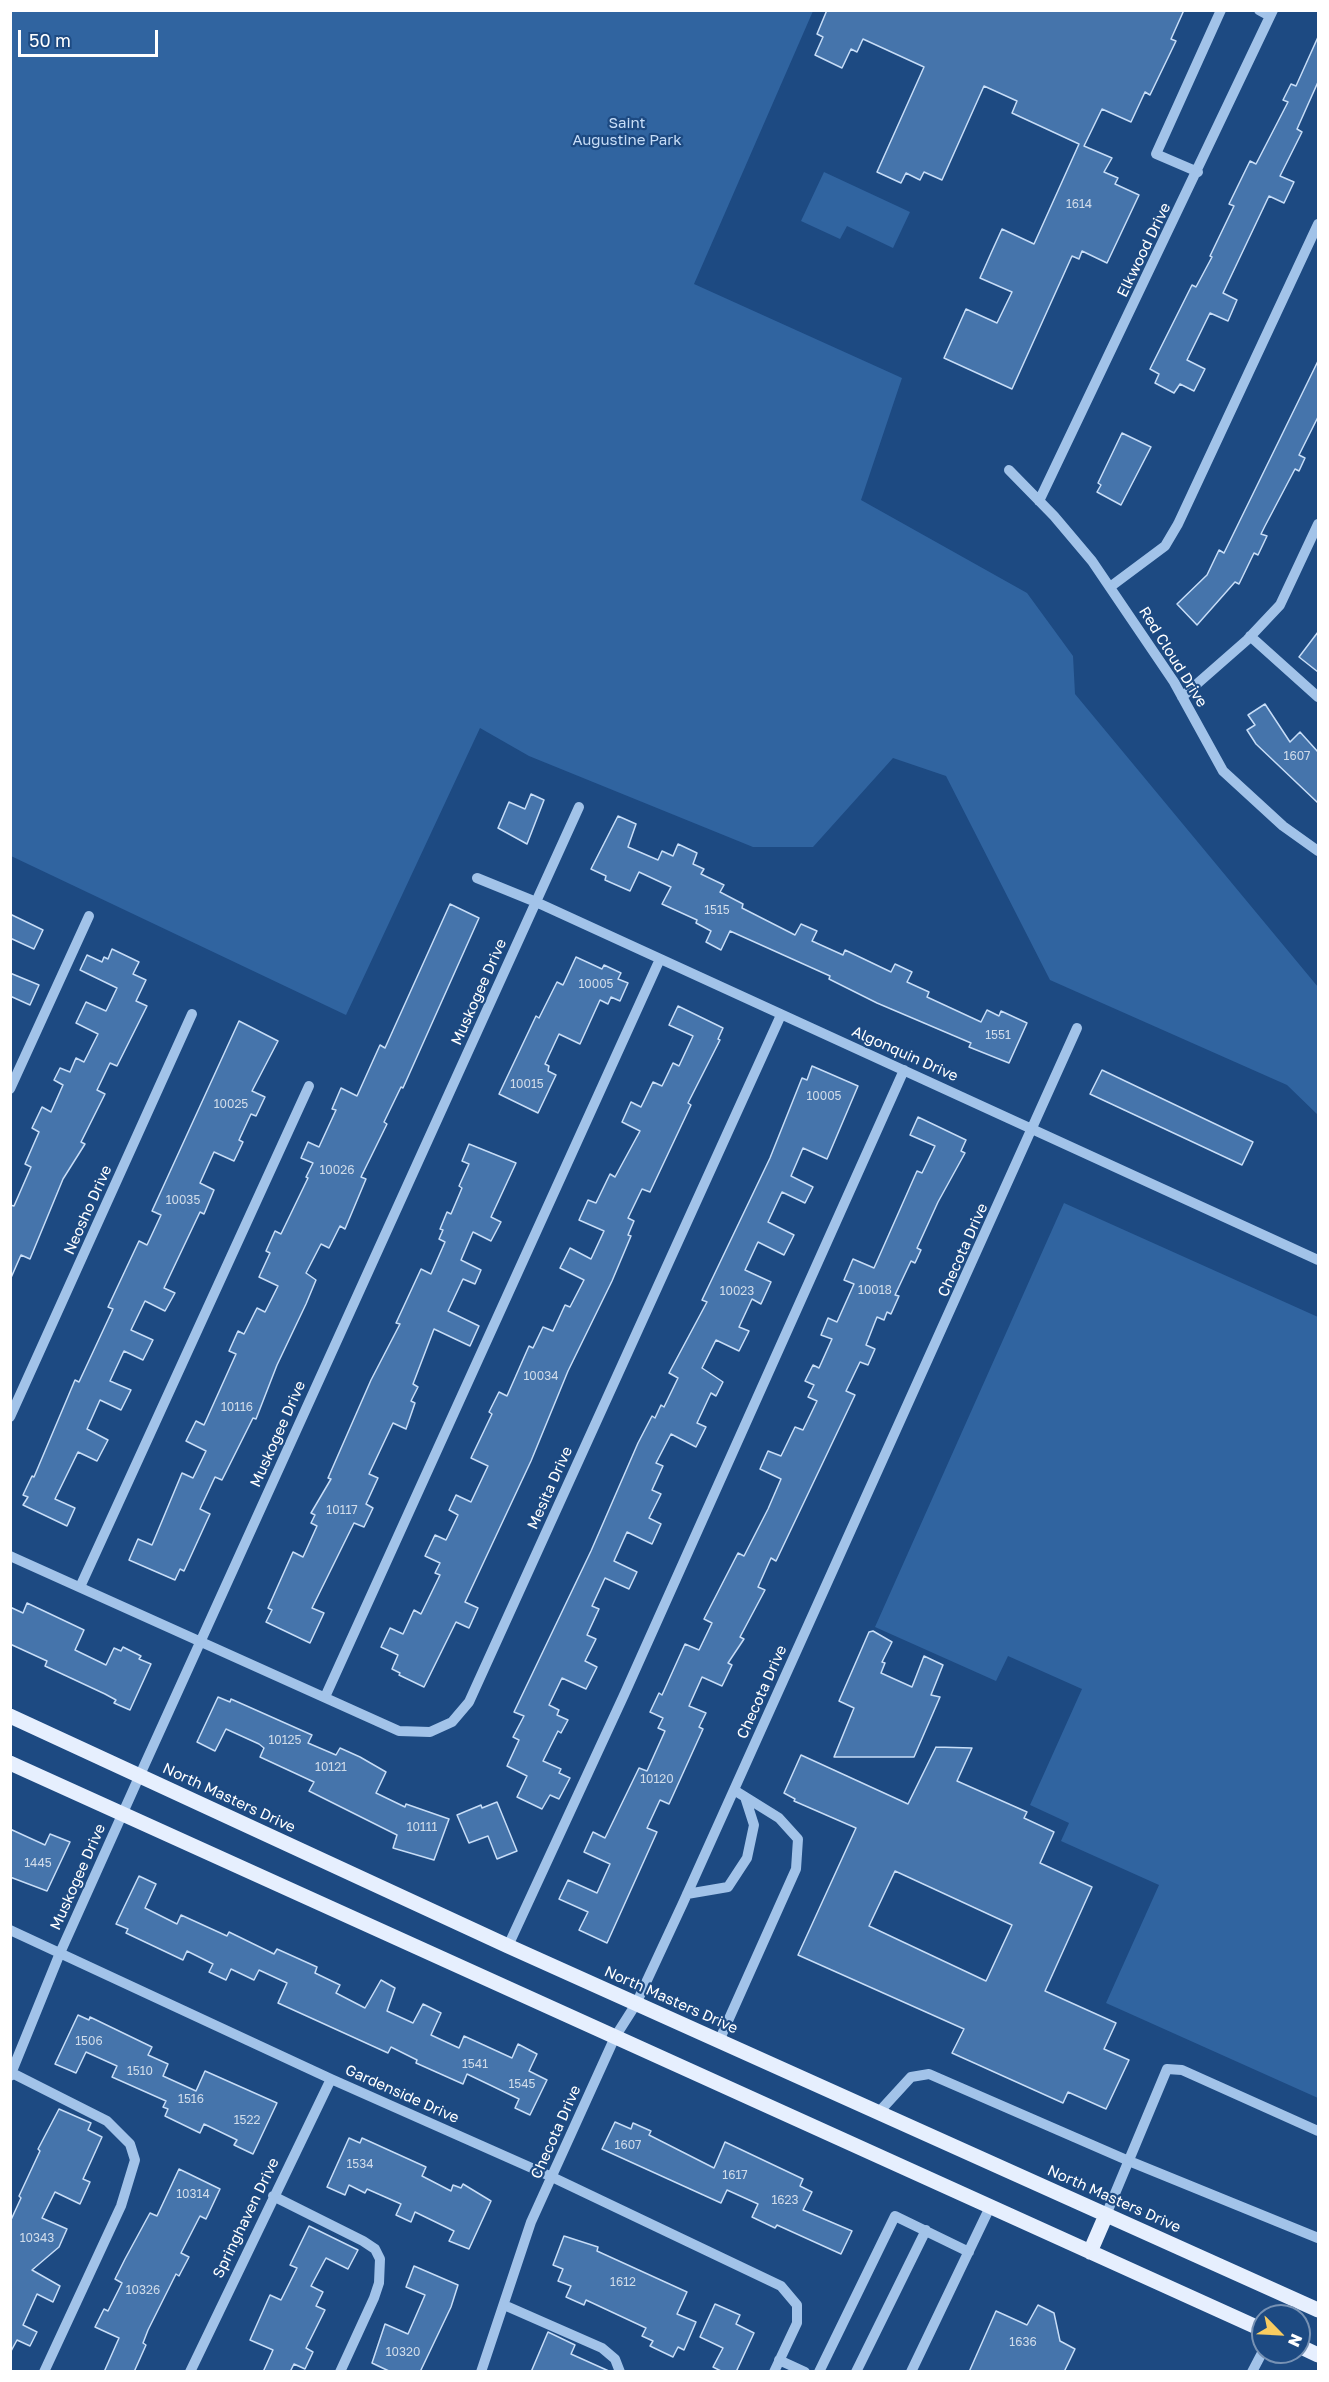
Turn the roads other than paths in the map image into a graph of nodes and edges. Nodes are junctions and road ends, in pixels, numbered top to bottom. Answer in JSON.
{"nodes":[{"id":1,"x":1221,"y":10,"type":"edge"},
{"id":2,"x":1258,"y":10,"type":"edge"},
{"id":3,"x":1272,"y":14,"type":"edge"},
{"id":4,"x":1198,"y":172,"type":"junction"},
{"id":5,"x":1318,"y":224,"type":"edge"},
{"id":6,"x":1009,"y":470,"type":"dead end"},
{"id":7,"x":1039,"y":501,"type":"junction"},
{"id":8,"x":1318,"y":524,"type":"edge"},
{"id":9,"x":1110,"y":587,"type":"junction"},
{"id":10,"x":1250,"y":636,"type":"junction"},
{"id":11,"x":1182,"y":697,"type":"junction"},
{"id":12,"x":1318,"y":697,"type":"edge"},
{"id":13,"x":579,"y":807,"type":"dead end"},
{"id":14,"x":1318,"y":851,"type":"edge"},
{"id":15,"x":477,"y":878,"type":"dead end"},
{"id":16,"x":536,"y":902,"type":"junction"},
{"id":17,"x":89,"y":916,"type":"dead end"},
{"id":18,"x":660,"y":959,"type":"junction"},
{"id":19,"x":192,"y":1014,"type":"dead end"},
{"id":20,"x":782,"y":1015,"type":"junction"},
{"id":21,"x":1077,"y":1028,"type":"dead end"},
{"id":22,"x":904,"y":1070,"type":"junction"},
{"id":23,"x":309,"y":1086,"type":"dead end"},
{"id":24,"x":10,"y":1089,"type":"edge"},
{"id":25,"x":1034,"y":1128,"type":"junction"},
{"id":26,"x":1318,"y":1260,"type":"edge"},
{"id":27,"x":10,"y":1418,"type":"edge"},
{"id":28,"x":10,"y":1556,"type":"edge"},
{"id":29,"x":80,"y":1587,"type":"junction"},
{"id":30,"x":201,"y":1641,"type":"junction"},
{"id":31,"x":325,"y":1697,"type":"junction"},
{"id":32,"x":10,"y":1716,"type":"edge"},
{"id":33,"x":10,"y":1762,"type":"edge"},
{"id":34,"x":139,"y":1777,"type":"junction"},
{"id":35,"x":734,"y":1790,"type":"junction"},
{"id":36,"x":745,"y":1797,"type":"junction"},
{"id":37,"x":123,"y":1814,"type":"junction"},
{"id":38,"x":687,"y":1894,"type":"junction"},
{"id":39,"x":10,"y":1930,"type":"edge"},
{"id":40,"x":508,"y":1946,"type":"junction"},
{"id":41,"x":60,"y":1953,"type":"junction"},
{"id":42,"x":636,"y":2004,"type":"junction"},
{"id":43,"x":615,"y":2037,"type":"junction"},
{"id":44,"x":719,"y":2041,"type":"junction"},
{"id":45,"x":11,"y":2074,"type":"edge"},
{"id":46,"x":331,"y":2079,"type":"junction"},
{"id":47,"x":878,"y":2113,"type":"junction"},
{"id":48,"x":1318,"y":2132,"type":"edge"},
{"id":49,"x":1129,"y":2162,"type":"junction"},
{"id":50,"x":552,"y":2177,"type":"junction"},
{"id":51,"x":273,"y":2196,"type":"junction"},
{"id":52,"x":990,"y":2207,"type":"junction"},
{"id":53,"x":1106,"y":2215,"type":"junction"},
{"id":54,"x":926,"y":2230,"type":"junction"},
{"id":55,"x":1318,"y":2238,"type":"edge"},
{"id":56,"x":969,"y":2252,"type":"junction"},
{"id":57,"x":1090,"y":2252,"type":"junction"},
{"id":58,"x":504,"y":2305,"type":"junction"},
{"id":59,"x":1318,"y":2310,"type":"edge"},
{"id":60,"x":1251,"y":2325,"type":"edge"},
{"id":61,"x":779,"y":2361,"type":"junction"},
{"id":62,"x":44,"y":2372,"type":"edge"},
{"id":63,"x":190,"y":2372,"type":"edge"},
{"id":64,"x":340,"y":2372,"type":"edge"},
{"id":65,"x":481,"y":2372,"type":"edge"},
{"id":66,"x":620,"y":2372,"type":"edge"},
{"id":67,"x":774,"y":2372,"type":"edge"},
{"id":68,"x":805,"y":2372,"type":"edge"},
{"id":69,"x":819,"y":2372,"type":"edge"},
{"id":70,"x":856,"y":2372,"type":"edge"},
{"id":71,"x":911,"y":2372,"type":"edge"}],
"edges":[{"from":1,"to":4,"type":"street"},
{"from":2,"to":3,"type":"street"},
{"from":3,"to":4,"type":"street","name":"Elkwood Drive"},
{"from":4,"to":7,"type":"street","name":"Elkwood Drive"},
{"from":5,"to":9,"type":"street"},
{"from":6,"to":7,"type":"street","name":"Red Cloud Drive"},
{"from":7,"to":9,"type":"street","name":"Red Cloud Drive"},
{"from":8,"to":10,"type":"street"},
{"from":9,"to":11,"type":"street","name":"Red Cloud Drive"},
{"from":10,"to":11,"type":"street"},
{"from":10,"to":12,"type":"street"},
{"from":11,"to":14,"type":"street","name":"Red Cloud Drive"},
{"from":13,"to":16,"type":"street","name":"Muskogee Drive"},
{"from":15,"to":16,"type":"street","name":"Algonquin Drive"},
{"from":16,"to":18,"type":"street","name":"Algonquin Drive"},
{"from":16,"to":30,"type":"street","name":"Muskogee Drive"},
{"from":17,"to":24,"type":"street"},
{"from":18,"to":20,"type":"street","name":"Algonquin Drive"},
{"from":18,"to":31,"type":"street"},
{"from":19,"to":27,"type":"street","name":"Neosho Drive"},
{"from":20,"to":22,"type":"street","name":"Algonquin Drive"},
{"from":20,"to":31,"type":"street","name":"Mesita Drive"},
{"from":21,"to":25,"type":"street","name":"Checota Drive"},
{"from":22,"to":25,"type":"street","name":"Algonquin Drive"},
{"from":22,"to":40,"type":"street"},
{"from":23,"to":29,"type":"street"},
{"from":25,"to":26,"type":"street","name":"Algonquin Drive"},
{"from":25,"to":35,"type":"street","name":"Checota Drive"},
{"from":28,"to":29,"type":"street"},
{"from":29,"to":30,"type":"street"},
{"from":30,"to":31,"type":"street","name":"Mesita Drive"},
{"from":30,"to":34,"type":"street","name":"Muskogee Drive"},
{"from":32,"to":34,"type":"main road","name":"North Masters Drive"},
{"from":33,"to":37,"type":"main road"},
{"from":34,"to":37,"type":"street","name":"Muskogee Drive"},
{"from":34,"to":40,"type":"main road","name":"North Masters Drive"},
{"from":35,"to":36,"type":"street"},
{"from":35,"to":38,"type":"street","name":"Checota Drive"},
{"from":36,"to":38,"type":"street"},
{"from":36,"to":44,"type":"street"},
{"from":37,"to":41,"type":"street","name":"Muskogee Drive"},
{"from":37,"to":43,"type":"main road"},
{"from":38,"to":42,"type":"street","name":"Checota Drive"},
{"from":39,"to":41,"type":"street","name":"Gardenside Drive"},
{"from":40,"to":42,"type":"main road","name":"North Masters Drive"},
{"from":41,"to":45,"type":"street","name":"Muskogee Drive"},
{"from":41,"to":46,"type":"street","name":"Gardenside Drive"},
{"from":42,"to":43,"type":"street","name":"Checota Drive"},
{"from":42,"to":44,"type":"main road","name":"North Masters Drive"},
{"from":43,"to":50,"type":"street","name":"Checota Drive"},
{"from":43,"to":52,"type":"main road"},
{"from":44,"to":47,"type":"main road","name":"North Masters Drive"},
{"from":45,"to":62,"type":"street"},
{"from":46,"to":50,"type":"street","name":"Gardenside Drive"},
{"from":46,"to":51,"type":"street","name":"Springhaven Drive"},
{"from":47,"to":49,"type":"street"},
{"from":47,"to":53,"type":"main road","name":"North Masters Drive"},
{"from":48,"to":49,"type":"street"},
{"from":49,"to":53,"type":"street"},
{"from":49,"to":55,"type":"street"},
{"from":50,"to":58,"type":"street","name":"Checota Drive"},
{"from":50,"to":61,"type":"street","name":"Gardenside Drive"},
{"from":51,"to":63,"type":"street","name":"Springhaven Drive"},
{"from":51,"to":64,"type":"street"},
{"from":52,"to":56,"type":"street"},
{"from":52,"to":57,"type":"main road"},
{"from":53,"to":57,"type":"main road"},
{"from":53,"to":59,"type":"main road","name":"North Masters Drive"},
{"from":54,"to":56,"type":"street"},
{"from":54,"to":69,"type":"street"},
{"from":54,"to":70,"type":"street"},
{"from":56,"to":71,"type":"street"},
{"from":57,"to":60,"type":"main road"},
{"from":58,"to":65,"type":"street","name":"Checota Drive"},
{"from":58,"to":66,"type":"street"},
{"from":61,"to":67,"type":"street"},
{"from":61,"to":68,"type":"street"}]}
